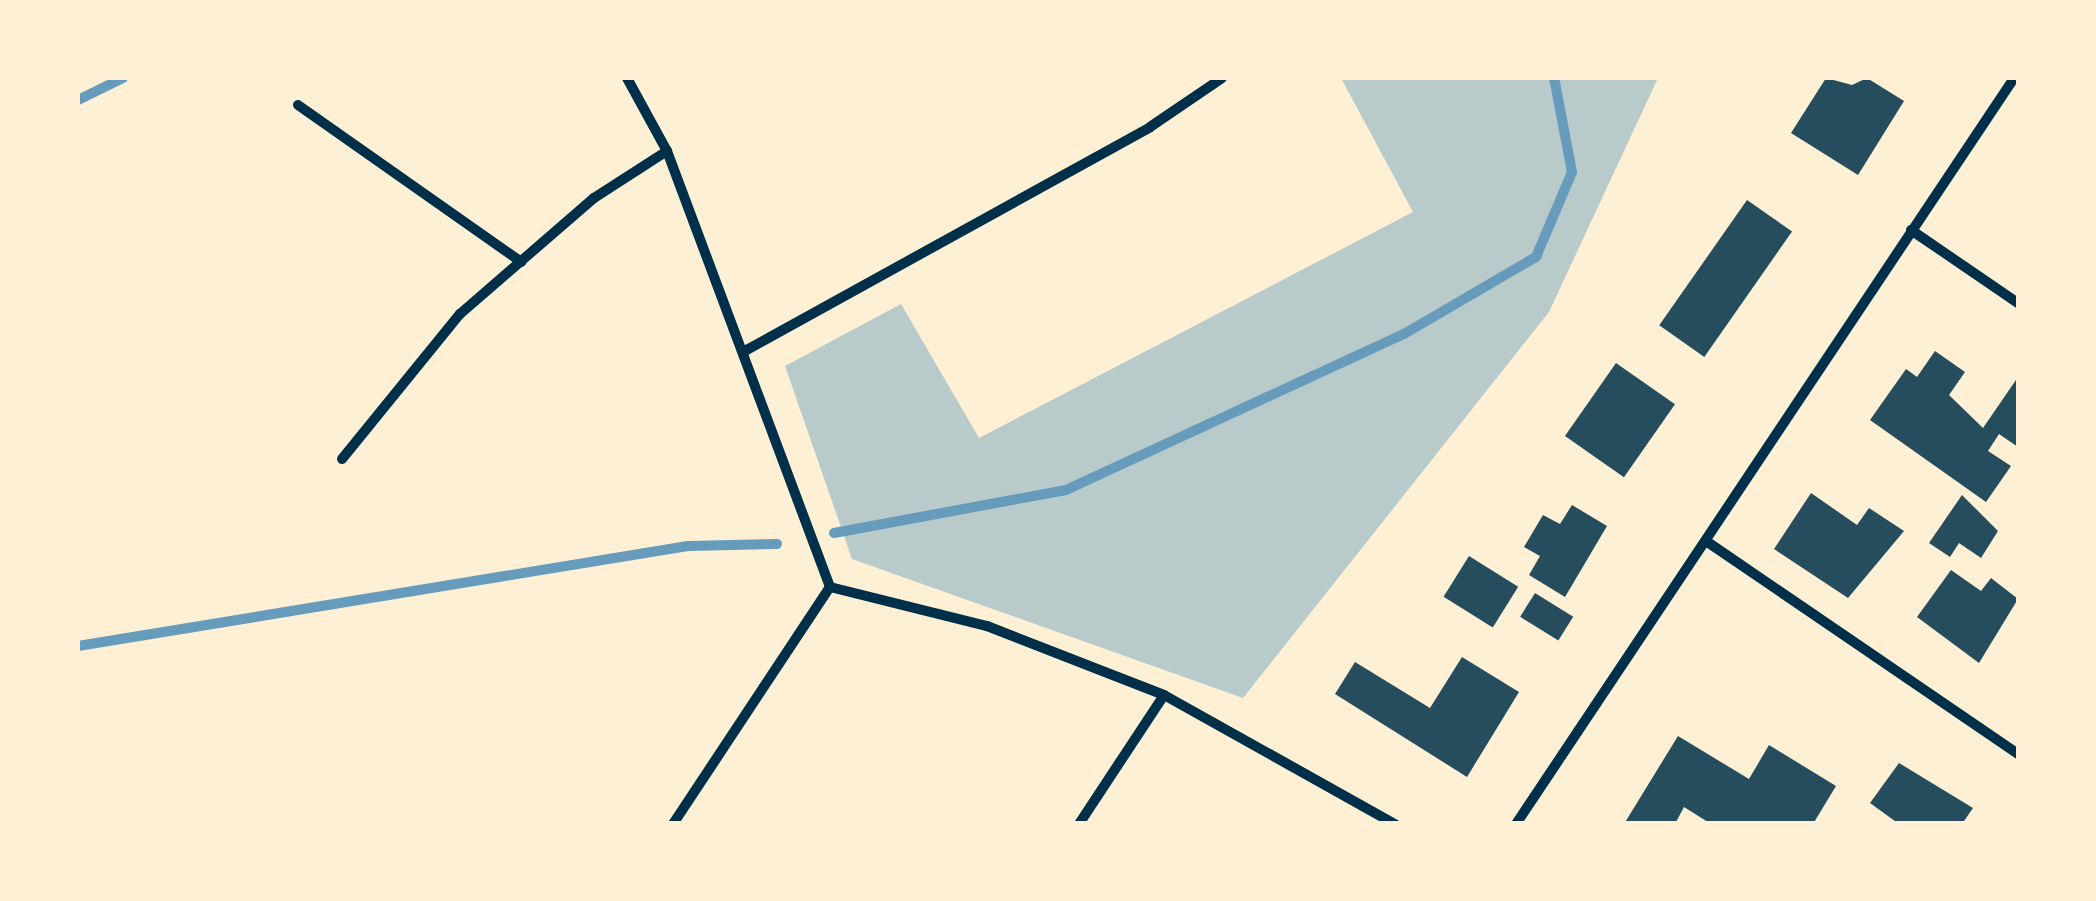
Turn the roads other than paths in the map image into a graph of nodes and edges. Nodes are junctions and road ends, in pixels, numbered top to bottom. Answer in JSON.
{"nodes":[{"id":1,"x":626,"y":78,"type":"edge"},
{"id":2,"x":1222,"y":78,"type":"edge"},
{"id":3,"x":2014,"y":78,"type":"edge"},
{"id":4,"x":298,"y":106,"type":"dead end"},
{"id":5,"x":667,"y":151,"type":"junction"},
{"id":6,"x":1911,"y":230,"type":"junction"},
{"id":7,"x":521,"y":262,"type":"junction"},
{"id":8,"x":2018,"y":303,"type":"edge"},
{"id":9,"x":743,"y":352,"type":"junction"},
{"id":10,"x":342,"y":459,"type":"dead end"},
{"id":11,"x":1706,"y":541,"type":"junction"},
{"id":12,"x":830,"y":587,"type":"junction"},
{"id":13,"x":1164,"y":695,"type":"junction"},
{"id":14,"x":2018,"y":754,"type":"edge"},
{"id":15,"x":672,"y":824,"type":"edge"},
{"id":16,"x":1079,"y":824,"type":"edge"},
{"id":17,"x":1395,"y":824,"type":"edge"},
{"id":18,"x":1516,"y":824,"type":"edge"}],
"edges":[{"from":1,"to":5,"type":"street"},
{"from":2,"to":9,"type":"street"},
{"from":3,"to":6,"type":"street"},
{"from":4,"to":7,"type":"street"},
{"from":5,"to":7,"type":"street"},
{"from":5,"to":9,"type":"street"},
{"from":6,"to":8,"type":"street"},
{"from":6,"to":11,"type":"street"},
{"from":7,"to":10,"type":"street"},
{"from":9,"to":12,"type":"street"},
{"from":11,"to":14,"type":"street"},
{"from":11,"to":18,"type":"street"},
{"from":12,"to":13,"type":"street"},
{"from":12,"to":15,"type":"street"},
{"from":13,"to":16,"type":"street"},
{"from":13,"to":17,"type":"street"}]}
